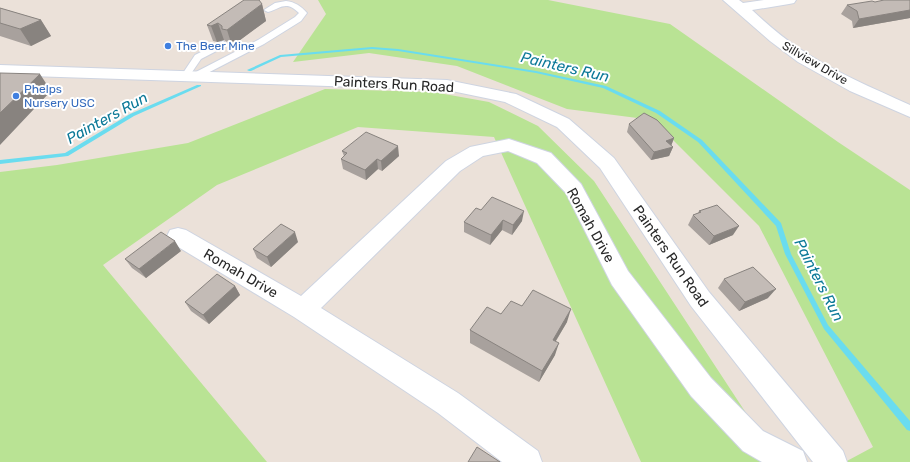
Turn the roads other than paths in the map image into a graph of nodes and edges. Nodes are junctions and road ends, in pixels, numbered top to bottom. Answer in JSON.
{"nodes":[{"id":1,"x":789,"y":0,"type":"edge"},
{"id":2,"x":735,"y":4,"type":"edge"},
{"id":3,"x":268,"y":10,"type":"dead end"},
{"id":4,"x":222,"y":44,"type":"edge"},
{"id":5,"x":0,"y":70,"type":"edge"},
{"id":6,"x":190,"y":76,"type":"junction"},
{"id":7,"x":910,"y":112,"type":"edge"},
{"id":8,"x":178,"y":236,"type":"dead end"},
{"id":9,"x":304,"y":310,"type":"junction"},
{"id":10,"x":527,"y":462,"type":"edge"},
{"id":11,"x":792,"y":462,"type":"edge"},
{"id":12,"x":832,"y":462,"type":"edge"}],
"edges":[{"from":1,"to":2,"type":"street"},
{"from":2,"to":7,"type":"street","name":"Sillview Drive"},
{"from":3,"to":6,"type":"lane"},
{"from":4,"to":6,"type":"lane"},
{"from":5,"to":6,"type":"street","name":"Painters Run Road"},
{"from":6,"to":12,"type":"street","name":"Painters Run Road"},
{"from":8,"to":9,"type":"street","name":"Romah Drive"},
{"from":9,"to":10,"type":"street","name":"Romah Drive"},
{"from":9,"to":11,"type":"street","name":"Romah Drive"}]}
